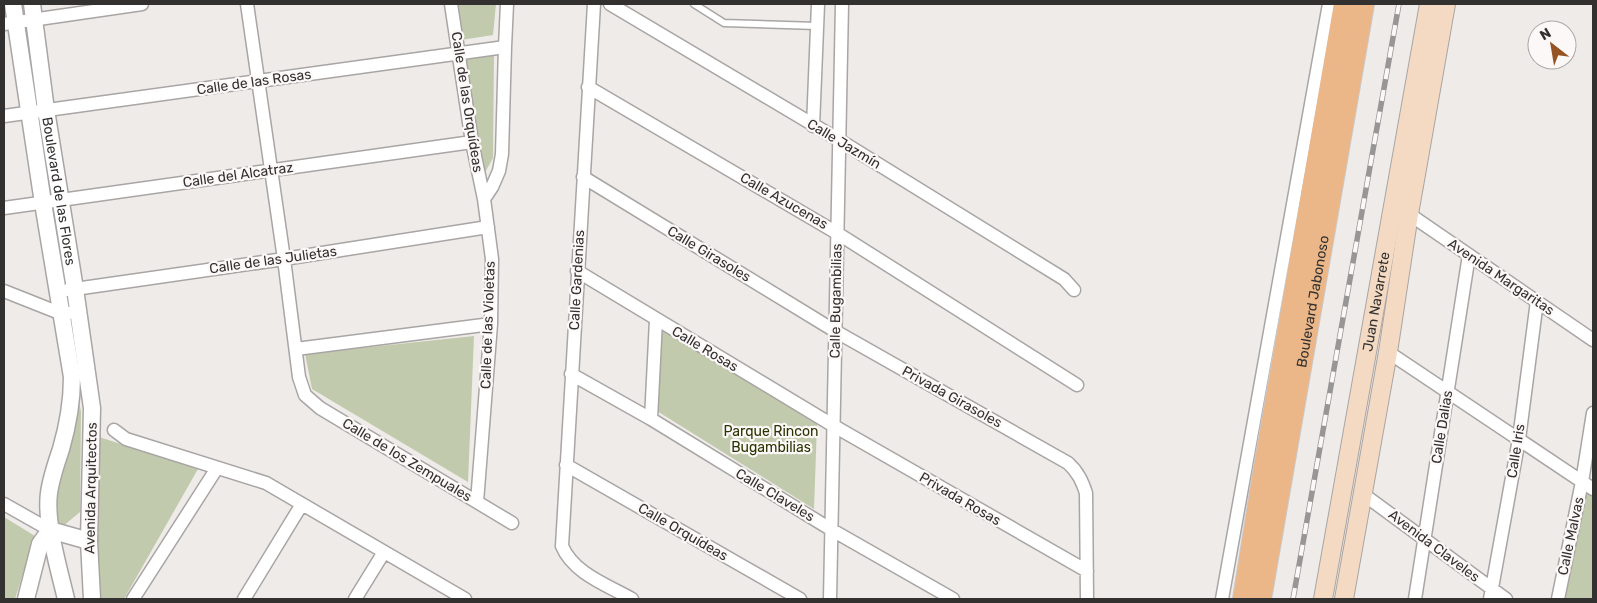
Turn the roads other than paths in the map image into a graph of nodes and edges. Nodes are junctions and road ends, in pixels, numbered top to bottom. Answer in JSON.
{"nodes":[{"id":1,"x":13,"y":4,"type":"edge"},
{"id":2,"x":142,"y":4,"type":"edge"},
{"id":3,"x":247,"y":4,"type":"edge"},
{"id":4,"x":451,"y":4,"type":"edge"},
{"id":5,"x":507,"y":4,"type":"edge"},
{"id":6,"x":594,"y":4,"type":"edge"},
{"id":7,"x":610,"y":4,"type":"edge"},
{"id":8,"x":694,"y":4,"type":"edge"},
{"id":9,"x":818,"y":4,"type":"edge"},
{"id":10,"x":842,"y":4,"type":"edge"},
{"id":11,"x":1329,"y":4,"type":"edge"},
{"id":12,"x":1344,"y":4,"type":"edge"},
{"id":13,"x":1364,"y":4,"type":"edge"},
{"id":14,"x":1429,"y":4,"type":"edge"},
{"id":15,"x":1446,"y":4,"type":"edge"},
{"id":16,"x":33,"y":12,"type":"edge"},
{"id":17,"x":10,"y":23,"type":"edge"},
{"id":18,"x":817,"y":26,"type":"junction"},
{"id":19,"x":505,"y":47,"type":"junction"},
{"id":20,"x":458,"y":54,"type":"junction"},
{"id":21,"x":258,"y":81,"type":"junction"},
{"id":22,"x":588,"y":87,"type":"junction"},
{"id":23,"x":46,"y":110,"type":"junction"},
{"id":24,"x":30,"y":112,"type":"junction"},
{"id":25,"x":4,"y":116,"type":"edge"},
{"id":26,"x":813,"y":126,"type":"junction"},
{"id":27,"x":839,"y":140,"type":"junction"},
{"id":28,"x":472,"y":142,"type":"junction"},
{"id":29,"x":272,"y":170,"type":"junction"},
{"id":30,"x":583,"y":177,"type":"junction"},
{"id":31,"x":484,"y":199,"type":"junction"},
{"id":32,"x":61,"y":200,"type":"junction"},
{"id":33,"x":43,"y":202,"type":"junction"},
{"id":34,"x":4,"y":208,"type":"edge"},
{"id":35,"x":1409,"y":214,"type":"junction"},
{"id":36,"x":488,"y":227,"type":"junction"},
{"id":37,"x":838,"y":233,"type":"junction"},
{"id":38,"x":1469,"y":255,"type":"junction"},
{"id":39,"x":284,"y":259,"type":"junction"},
{"id":40,"x":577,"y":271,"type":"junction"},
{"id":41,"x":75,"y":289,"type":"junction"},
{"id":42,"x":1074,"y":290,"type":"dead end"},
{"id":43,"x":4,"y":291,"type":"edge"},
{"id":44,"x":58,"y":292,"type":"junction"},
{"id":45,"x":1537,"y":301,"type":"junction"},
{"id":46,"x":70,"y":313,"type":"junction"},
{"id":47,"x":656,"y":320,"type":"junction"},
{"id":48,"x":491,"y":324,"type":"junction"},
{"id":49,"x":835,"y":331,"type":"junction"},
{"id":50,"x":1593,"y":340,"type":"edge"},
{"id":51,"x":296,"y":349,"type":"junction"},
{"id":52,"x":1388,"y":352,"type":"junction"},
{"id":53,"x":1272,"y":373,"type":"junction"},
{"id":54,"x":571,"y":374,"type":"junction"},
{"id":55,"x":80,"y":378,"type":"junction"},
{"id":56,"x":1077,"y":385,"type":"dead end"},
{"id":57,"x":1448,"y":392,"type":"junction"},
{"id":58,"x":1593,"y":413,"type":"edge"},
{"id":59,"x":651,"y":419,"type":"junction"},
{"id":60,"x":834,"y":426,"type":"junction"},
{"id":61,"x":114,"y":430,"type":"dead end"},
{"id":62,"x":1519,"y":439,"type":"junction"},
{"id":63,"x":566,"y":466,"type":"junction"},
{"id":64,"x":218,"y":468,"type":"junction"},
{"id":65,"x":1582,"y":482,"type":"junction"},
{"id":66,"x":1593,"y":489,"type":"edge"},
{"id":67,"x":1363,"y":494,"type":"junction"},
{"id":68,"x":477,"y":502,"type":"junction"},
{"id":69,"x":4,"y":504,"type":"edge"},
{"id":70,"x":302,"y":504,"type":"junction"},
{"id":71,"x":512,"y":523,"type":"dead end"},
{"id":72,"x":50,"y":530,"type":"junction"},
{"id":73,"x":832,"y":530,"type":"junction"},
{"id":74,"x":1424,"y":538,"type":"junction"},
{"id":75,"x":89,"y":540,"type":"junction"},
{"id":76,"x":384,"y":552,"type":"junction"},
{"id":77,"x":1239,"y":563,"type":"junction"},
{"id":78,"x":1087,"y":572,"type":"junction"},
{"id":79,"x":1491,"y":594,"type":"edge"},
{"id":80,"x":26,"y":599,"type":"edge"},
{"id":81,"x":66,"y":599,"type":"edge"},
{"id":82,"x":92,"y":599,"type":"edge"},
{"id":83,"x":133,"y":599,"type":"edge"},
{"id":84,"x":244,"y":599,"type":"edge"},
{"id":85,"x":355,"y":599,"type":"edge"},
{"id":86,"x":464,"y":599,"type":"edge"},
{"id":87,"x":632,"y":599,"type":"edge"},
{"id":88,"x":800,"y":599,"type":"edge"},
{"id":89,"x":830,"y":599,"type":"edge"},
{"id":90,"x":953,"y":599,"type":"edge"},
{"id":91,"x":1087,"y":599,"type":"edge"},
{"id":92,"x":1222,"y":599,"type":"edge"},
{"id":93,"x":1243,"y":599,"type":"edge"},
{"id":94,"x":1261,"y":599,"type":"edge"},
{"id":95,"x":1323,"y":599,"type":"edge"},
{"id":96,"x":1344,"y":599,"type":"edge"},
{"id":97,"x":1415,"y":599,"type":"edge"},
{"id":98,"x":1506,"y":599,"type":"edge"},
{"id":99,"x":1558,"y":599,"type":"edge"}],
"edges":[{"from":1,"to":17,"type":"street","name":"Boulevard de las Flores"},
{"from":2,"to":16,"type":"street"},
{"from":3,"to":21,"type":"street"},
{"from":4,"to":20,"type":"street","name":"Calle de las Orquídeas"},
{"from":5,"to":19,"type":"street"},
{"from":6,"to":22,"type":"street","name":"Calle Gardenias"},
{"from":7,"to":26,"type":"street","name":"Calle Jazmín"},
{"from":8,"to":18,"type":"lane"},
{"from":9,"to":18,"type":"street"},
{"from":10,"to":27,"type":"street","name":"Calle Bugambilias"},
{"from":11,"to":53,"type":"street"},
{"from":12,"to":53,"type":"main road","name":"Boulevard Jabonoso"},
{"from":13,"to":94,"type":"main road","name":"Boulevard Jabonoso"},
{"from":14,"to":95,"type":"main road","name":"Juan Navarrete"},
{"from":15,"to":35,"type":"main road","name":"Juan Navarrete"},
{"from":16,"to":17,"type":"street"},
{"from":16,"to":23,"type":"street","name":"Boulevard de las Flores"},
{"from":17,"to":24,"type":"street","name":"Boulevard de las Flores"},
{"from":18,"to":26,"type":"street"},
{"from":19,"to":20,"type":"street","name":"Calle de las Rosas"},
{"from":19,"to":31,"type":"street"},
{"from":20,"to":21,"type":"street","name":"Calle de las Rosas"},
{"from":20,"to":28,"type":"street","name":"Calle de las Orquídeas"},
{"from":21,"to":23,"type":"street","name":"Calle de las Rosas"},
{"from":21,"to":29,"type":"street"},
{"from":22,"to":30,"type":"street","name":"Calle Gardenias"},
{"from":22,"to":37,"type":"street","name":"Calle Azucenas"},
{"from":23,"to":24,"type":"street","name":"Calle de las Rosas"},
{"from":23,"to":32,"type":"street","name":"Boulevard de las Flores"},
{"from":24,"to":25,"type":"street","name":"Calle de las Rosas"},
{"from":24,"to":33,"type":"street","name":"Boulevard de las Flores"},
{"from":26,"to":27,"type":"street","name":"Calle Jazmín"},
{"from":27,"to":37,"type":"street","name":"Calle Bugambilias"},
{"from":27,"to":42,"type":"street","name":"Calle Jazmín"},
{"from":28,"to":29,"type":"street","name":"Calle del Alcatraz"},
{"from":28,"to":31,"type":"street","name":"Calle de las Orquídeas"},
{"from":29,"to":32,"type":"street","name":"Calle del Alcatraz"},
{"from":29,"to":39,"type":"street"},
{"from":30,"to":40,"type":"street","name":"Calle Gardenias"},
{"from":30,"to":49,"type":"street","name":"Calle Girasoles"},
{"from":31,"to":36,"type":"street","name":"Calle de las Violetas"},
{"from":32,"to":33,"type":"street","name":"Calle del Alcatraz"},
{"from":32,"to":41,"type":"street","name":"Boulevard de las Flores"},
{"from":33,"to":34,"type":"street","name":"Calle del Alcatraz"},
{"from":33,"to":44,"type":"street","name":"Boulevard de las Flores"},
{"from":35,"to":38,"type":"street","name":"Avenida Margaritas"},
{"from":35,"to":52,"type":"main road","name":"Juan Navarrete"},
{"from":36,"to":39,"type":"street","name":"Calle de las Julietas"},
{"from":36,"to":48,"type":"street","name":"Calle de las Violetas"},
{"from":37,"to":49,"type":"street","name":"Calle Bugambilias"},
{"from":37,"to":56,"type":"street","name":"Calle Azucenas"},
{"from":38,"to":45,"type":"street","name":"Avenida Margaritas"},
{"from":38,"to":57,"type":"street","name":"Calle Dalias"},
{"from":39,"to":41,"type":"street","name":"Calle de las Julietas"},
{"from":39,"to":51,"type":"street"},
{"from":40,"to":47,"type":"street","name":"Calle Rosas"},
{"from":40,"to":54,"type":"street","name":"Calle Gardenias"},
{"from":41,"to":44,"type":"street","name":"Calle de las Julietas"},
{"from":41,"to":46,"type":"street","name":"Boulevard de las Flores"},
{"from":43,"to":46,"type":"street"},
{"from":44,"to":46,"type":"street","name":"Boulevard de las Flores"},
{"from":45,"to":50,"type":"street","name":"Avenida Margaritas"},
{"from":45,"to":62,"type":"street","name":"Calle Iris"},
{"from":46,"to":55,"type":"street","name":"Boulevard de las Flores"},
{"from":47,"to":59,"type":"street"},
{"from":47,"to":60,"type":"street","name":"Calle Rosas"},
{"from":48,"to":51,"type":"street"},
{"from":48,"to":68,"type":"street","name":"Calle de las Violetas"},
{"from":49,"to":60,"type":"street","name":"Calle Bugambilias"},
{"from":49,"to":78,"type":"street","name":"Privada Girasoles"},
{"from":51,"to":68,"type":"street","name":"Calle de los Zempuales"},
{"from":52,"to":57,"type":"street"},
{"from":52,"to":67,"type":"main road","name":"Juan Navarrete"},
{"from":53,"to":77,"type":"main road","name":"Boulevard Jabonoso"},
{"from":54,"to":59,"type":"street","name":"Calle Claveles"},
{"from":54,"to":63,"type":"street","name":"Calle Gardenias"},
{"from":55,"to":72,"type":"street","name":"Avenida Arquitectos"},
{"from":55,"to":75,"type":"street","name":"Avenida Arquitectos"},
{"from":57,"to":62,"type":"street"},
{"from":57,"to":74,"type":"street","name":"Calle Dalias"},
{"from":58,"to":65,"type":"street","name":"Calle Malvas"},
{"from":59,"to":73,"type":"street","name":"Calle Claveles"},
{"from":60,"to":73,"type":"street","name":"Calle Bugambilias"},
{"from":60,"to":78,"type":"street","name":"Privada Rosas"},
{"from":61,"to":64,"type":"street"},
{"from":62,"to":65,"type":"street"},
{"from":62,"to":79,"type":"street","name":"Calle Iris"},
{"from":63,"to":87,"type":"street","name":"Calle Gardenias"},
{"from":63,"to":88,"type":"street","name":"Calle Orquídeas"},
{"from":64,"to":70,"type":"street"},
{"from":64,"to":83,"type":"street"},
{"from":65,"to":66,"type":"street"},
{"from":65,"to":99,"type":"street","name":"Calle Malvas"},
{"from":67,"to":74,"type":"street","name":"Avenida Claveles"},
{"from":67,"to":96,"type":"main road","name":"Juan Navarrete"},
{"from":68,"to":71,"type":"street","name":"Calle de los Zempuales"},
{"from":69,"to":72,"type":"street"},
{"from":70,"to":76,"type":"street"},
{"from":70,"to":84,"type":"street"},
{"from":72,"to":75,"type":"street"},
{"from":72,"to":80,"type":"street"},
{"from":72,"to":81,"type":"street","name":"Avenida Arquitectos"},
{"from":73,"to":89,"type":"street","name":"Calle Bugambilias"},
{"from":73,"to":90,"type":"street","name":"Calle Claveles"},
{"from":74,"to":79,"type":"street","name":"Avenida Claveles"},
{"from":74,"to":97,"type":"street","name":"Calle Dalias"},
{"from":75,"to":82,"type":"street","name":"Avenida Arquitectos"},
{"from":76,"to":85,"type":"street"},
{"from":76,"to":86,"type":"street"},
{"from":77,"to":92,"type":"street"},
{"from":77,"to":93,"type":"main road","name":"Boulevard Jabonoso"},
{"from":78,"to":91,"type":"street"},
{"from":79,"to":98,"type":"street","name":"Avenida Claveles"}]}
